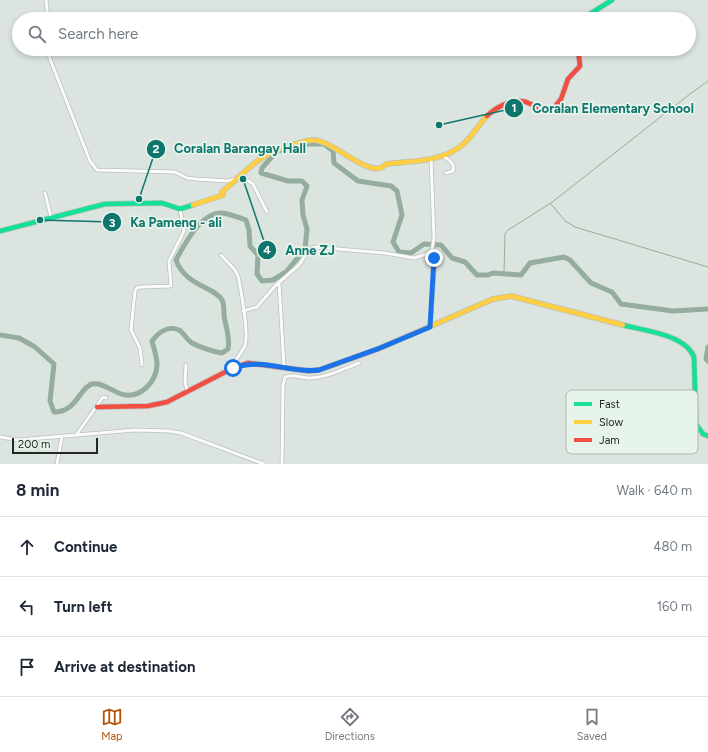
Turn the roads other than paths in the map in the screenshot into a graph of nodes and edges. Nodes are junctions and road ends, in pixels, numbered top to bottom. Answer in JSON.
{"nodes":[{"id":1,"x":46,"y":0,"type":"edge"},
{"id":2,"x":612,"y":0,"type":"edge"},
{"id":3,"x":47,"y":12,"type":"edge"},
{"id":4,"x":591,"y":12,"type":"edge"},
{"id":5,"x":50,"y":56,"type":"edge"},
{"id":6,"x":579,"y":56,"type":"edge"},
{"id":7,"x":442,"y":155,"type":"junction"},
{"id":8,"x":431,"y":158,"type":"junction"},
{"id":9,"x":446,"y":173,"type":"dead end"},
{"id":10,"x":241,"y":177,"type":"junction"},
{"id":11,"x":45,"y":193,"type":"dead end"},
{"id":12,"x":180,"y":209,"type":"junction"},
{"id":13,"x":267,"y":212,"type":"dead end"},
{"id":14,"x":50,"y":217,"type":"junction"},
{"id":15,"x":0,"y":231,"type":"edge"},
{"id":16,"x":221,"y":255,"type":"dead end"},
{"id":17,"x":431,"y":255,"type":"junction"},
{"id":18,"x":279,"y":282,"type":"junction"},
{"id":19,"x":243,"y":311,"type":"junction"},
{"id":20,"x":430,"y":327,"type":"junction"},
{"id":21,"x":359,"y":363,"type":"dead end"},
{"id":22,"x":142,"y":365,"type":"dead end"},
{"id":23,"x":186,"y":365,"type":"dead end"},
{"id":24,"x":284,"y":366,"type":"junction"},
{"id":25,"x":233,"y":368,"type":"junction"},
{"id":26,"x":298,"y":369,"type":"junction"},
{"id":27,"x":296,"y":375,"type":"junction"},
{"id":28,"x":695,"y":390,"type":"edge"},
{"id":29,"x":188,"y":391,"type":"junction"},
{"id":30,"x":96,"y":407,"type":"junction"},
{"id":31,"x":102,"y":407,"type":"junction"},
{"id":32,"x":698,"y":427,"type":"edge"},
{"id":33,"x":77,"y":434,"type":"junction"},
{"id":34,"x":0,"y":436,"type":"edge"},
{"id":35,"x":62,"y":436,"type":"junction"},
{"id":36,"x":708,"y":436,"type":"edge"},
{"id":37,"x":57,"y":464,"type":"edge"},
{"id":38,"x":264,"y":464,"type":"edge"},
{"id":39,"x":282,"y":464,"type":"edge"}],
"edges":[{"from":1,"to":3,"type":"street"},
{"from":2,"to":4,"type":"street"},
{"from":5,"to":10,"type":"street"},
{"from":6,"to":7,"type":"street"},
{"from":7,"to":8,"type":"street"},
{"from":7,"to":9,"type":"street"},
{"from":8,"to":10,"type":"street"},
{"from":8,"to":17,"type":"street"},
{"from":10,"to":12,"type":"street"},
{"from":10,"to":13,"type":"street"},
{"from":11,"to":14,"type":"street"},
{"from":12,"to":14,"type":"street"},
{"from":12,"to":22,"type":"street"},
{"from":14,"to":15,"type":"street"},
{"from":16,"to":19,"type":"street"},
{"from":17,"to":18,"type":"street"},
{"from":17,"to":20,"type":"street"},
{"from":18,"to":19,"type":"street"},
{"from":18,"to":24,"type":"street"},
{"from":19,"to":25,"type":"street"},
{"from":20,"to":26,"type":"street"},
{"from":20,"to":28,"type":"street"},
{"from":21,"to":27,"type":"street"},
{"from":23,"to":29,"type":"street"},
{"from":24,"to":25,"type":"street"},
{"from":24,"to":26,"type":"street"},
{"from":25,"to":29,"type":"street"},
{"from":26,"to":27,"type":"street"},
{"from":27,"to":39,"type":"street"},
{"from":29,"to":31,"type":"street"},
{"from":30,"to":31,"type":"street"},
{"from":30,"to":31,"type":"street"},
{"from":30,"to":33,"type":"street"},
{"from":32,"to":36,"type":"street"},
{"from":33,"to":35,"type":"street"},
{"from":33,"to":38,"type":"street"},
{"from":34,"to":35,"type":"street"},
{"from":35,"to":37,"type":"street"}]}
